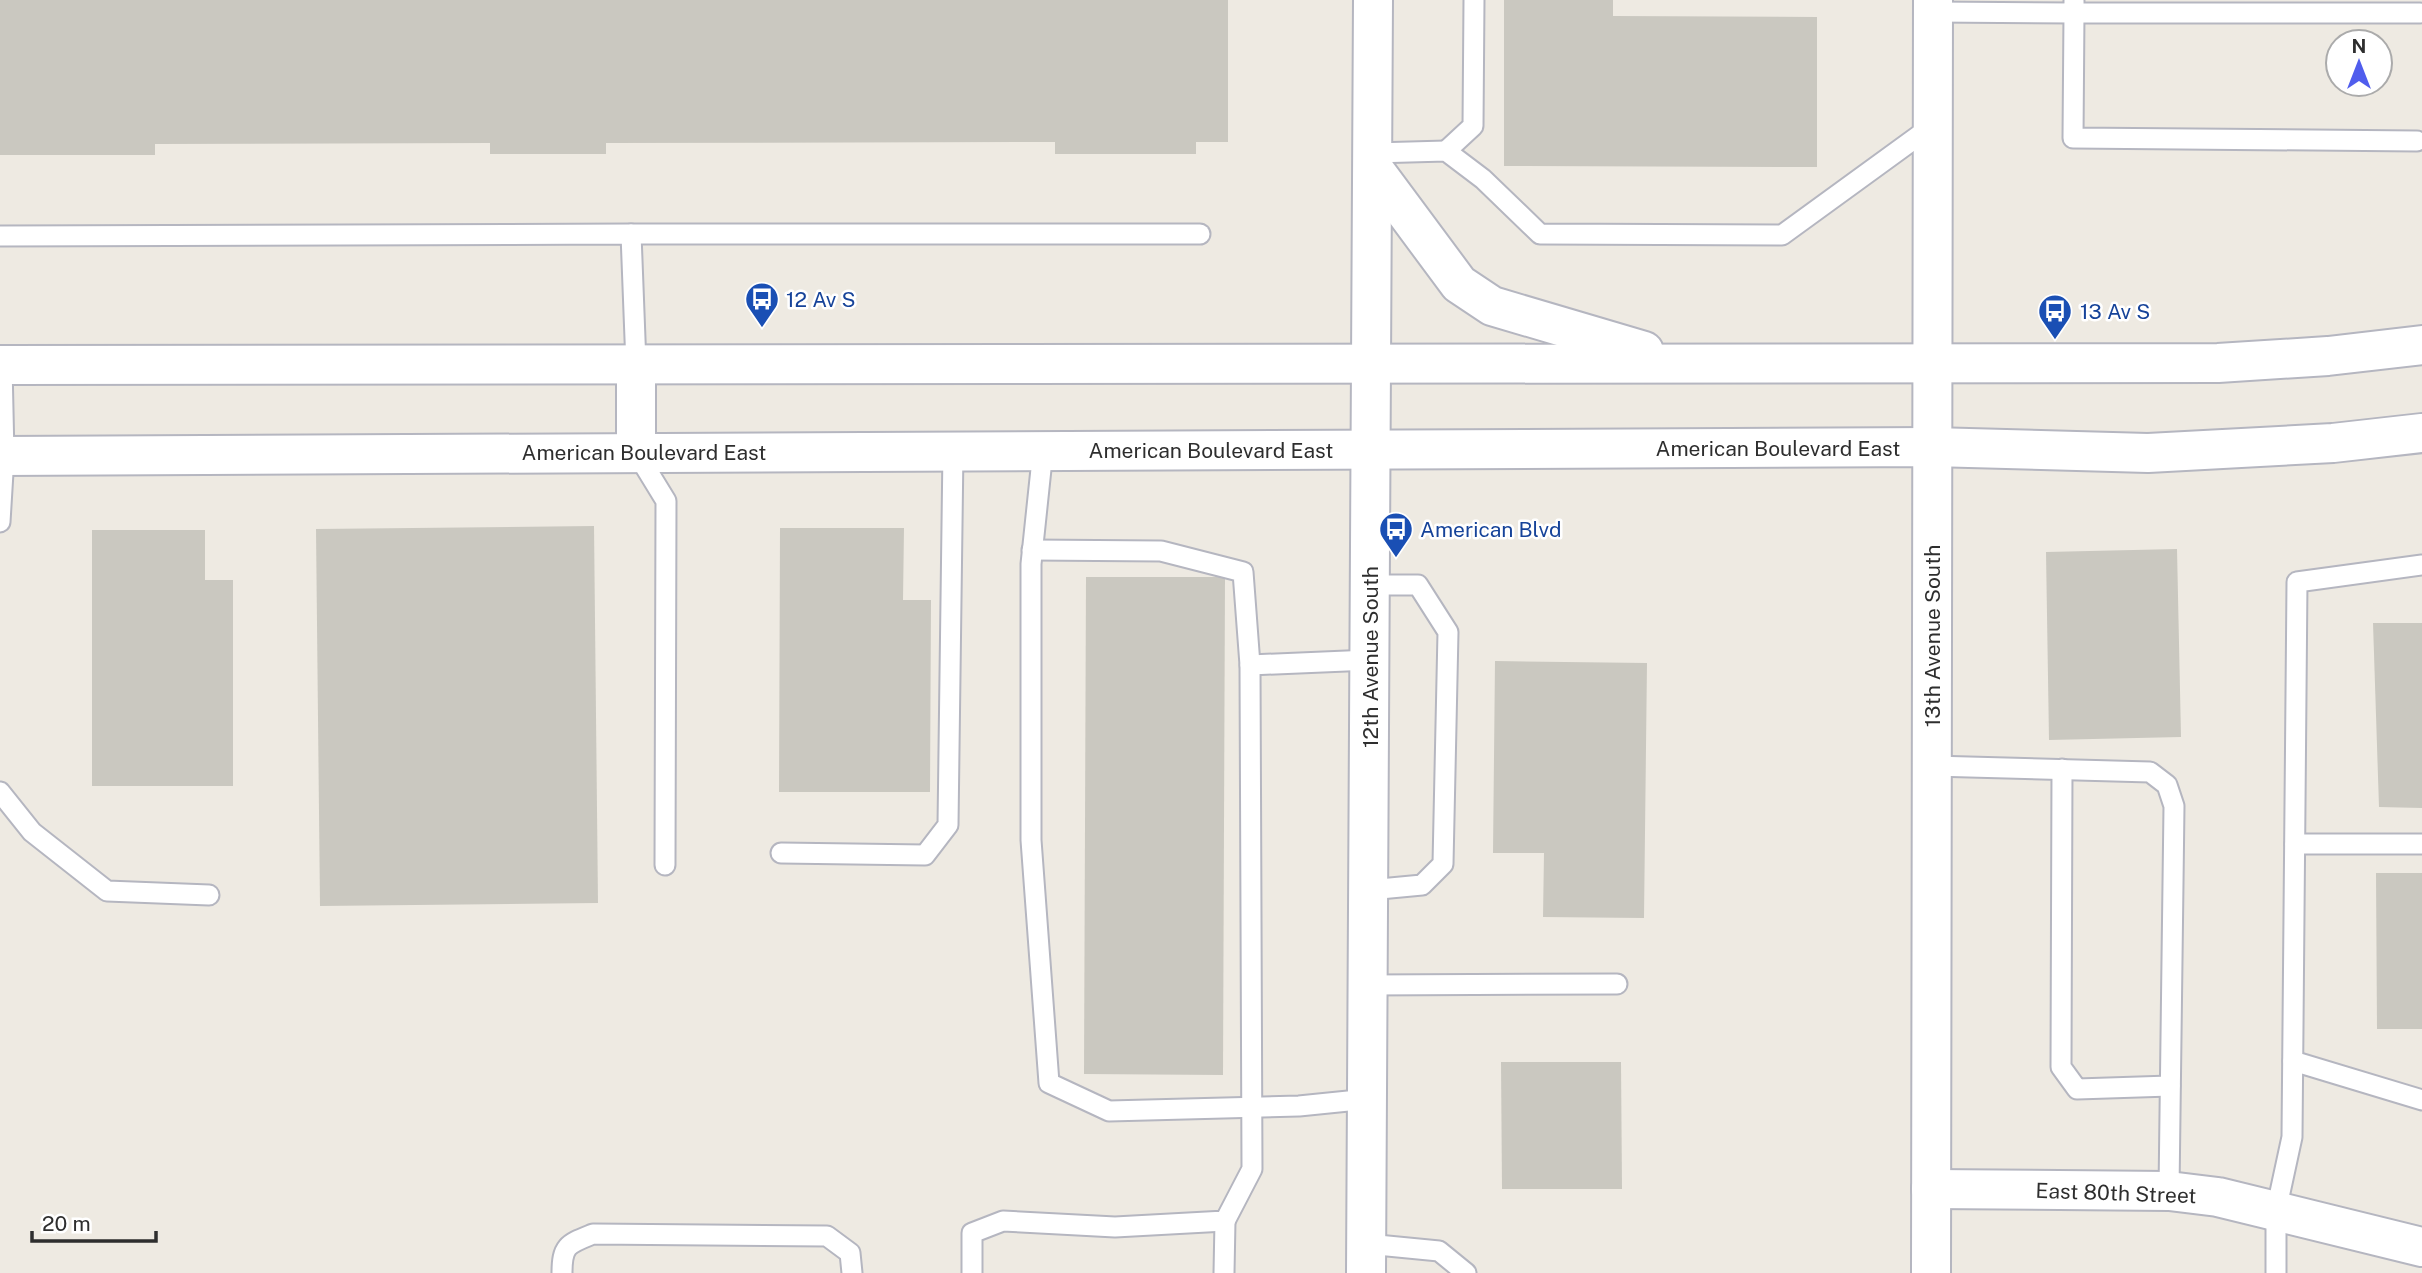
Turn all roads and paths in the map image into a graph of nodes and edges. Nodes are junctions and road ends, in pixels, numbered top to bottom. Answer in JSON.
{"nodes":[{"id":1,"x":1373,"y":0,"type":"edge"},
{"id":2,"x":1475,"y":0,"type":"edge"},
{"id":3,"x":1933,"y":6,"type":"edge"},
{"id":4,"x":2074,"y":6,"type":"edge"},
{"id":5,"x":2420,"y":13,"type":"edge"},
{"id":6,"x":1932,"y":126,"type":"junction"},
{"id":7,"x":2417,"y":141,"type":"dead end"},
{"id":8,"x":1446,"y":151,"type":"junction"},
{"id":9,"x":1373,"y":161,"type":"junction"},
{"id":10,"x":631,"y":234,"type":"junction"},
{"id":11,"x":1200,"y":234,"type":"dead end"},
{"id":12,"x":0,"y":236,"type":"edge"},
{"id":13,"x":2422,"y":345,"type":"edge"},
{"id":14,"x":1932,"y":363,"type":"junction"},
{"id":15,"x":1694,"y":364,"type":"junction"},
{"id":16,"x":1,"y":365,"type":"edge"},
{"id":17,"x":635,"y":365,"type":"junction"},
{"id":18,"x":1372,"y":365,"type":"junction"},
{"id":19,"x":2422,"y":433,"type":"edge"},
{"id":20,"x":1932,"y":447,"type":"junction"},
{"id":21,"x":953,"y":450,"type":"junction"},
{"id":22,"x":1043,"y":450,"type":"junction"},
{"id":23,"x":1371,"y":450,"type":"junction"},
{"id":24,"x":635,"y":452,"type":"junction"},
{"id":25,"x":2,"y":456,"type":"edge"},
{"id":26,"x":0,"y":522,"type":"edge"},
{"id":27,"x":1032,"y":550,"type":"junction"},
{"id":28,"x":2422,"y":565,"type":"edge"},
{"id":29,"x":1371,"y":585,"type":"junction"},
{"id":30,"x":1370,"y":660,"type":"junction"},
{"id":31,"x":1250,"y":665,"type":"junction"},
{"id":32,"x":1932,"y":766,"type":"junction"},
{"id":33,"x":2062,"y":769,"type":"junction"},
{"id":34,"x":0,"y":792,"type":"edge"},
{"id":35,"x":2295,"y":844,"type":"junction"},
{"id":36,"x":2422,"y":844,"type":"edge"},
{"id":37,"x":781,"y":853,"type":"dead end"},
{"id":38,"x":665,"y":865,"type":"dead end"},
{"id":39,"x":1369,"y":891,"type":"junction"},
{"id":40,"x":209,"y":895,"type":"dead end"},
{"id":41,"x":1617,"y":984,"type":"dead end"},
{"id":42,"x":1368,"y":985,"type":"junction"},
{"id":43,"x":2293,"y":1061,"type":"junction"},
{"id":44,"x":2170,"y":1086,"type":"junction"},
{"id":45,"x":1368,"y":1099,"type":"junction"},
{"id":46,"x":2422,"y":1100,"type":"edge"},
{"id":47,"x":1250,"y":1107,"type":"junction"},
{"id":48,"x":1931,"y":1189,"type":"junction"},
{"id":49,"x":2169,"y":1191,"type":"junction"},
{"id":50,"x":2276,"y":1211,"type":"junction"},
{"id":51,"x":1225,"y":1221,"type":"junction"},
{"id":52,"x":2422,"y":1247,"type":"edge"},
{"id":53,"x":1367,"y":1259,"type":"edge"},
{"id":54,"x":562,"y":1273,"type":"edge"},
{"id":55,"x":852,"y":1273,"type":"edge"},
{"id":56,"x":972,"y":1273,"type":"edge"},
{"id":57,"x":1224,"y":1273,"type":"edge"},
{"id":58,"x":1466,"y":1273,"type":"edge"},
{"id":59,"x":1931,"y":1273,"type":"edge"},
{"id":60,"x":2276,"y":1273,"type":"edge"}],
"edges":[{"from":1,"to":9,"type":"main road","name":"12th Avenue South"},
{"from":2,"to":8,"type":"lane"},
{"from":3,"to":4,"type":"lane"},
{"from":3,"to":6,"type":"main road","name":"13th Avenue South"},
{"from":4,"to":5,"type":"lane"},
{"from":4,"to":7,"type":"lane"},
{"from":6,"to":8,"type":"lane"},
{"from":6,"to":14,"type":"main road","name":"13th Avenue South"},
{"from":8,"to":9,"type":"lane"},
{"from":9,"to":15,"type":"main road"},
{"from":9,"to":18,"type":"main road","name":"12th Avenue South"},
{"from":10,"to":11,"type":"lane"},
{"from":10,"to":12,"type":"lane"},
{"from":10,"to":17,"type":"lane"},
{"from":13,"to":14,"type":"main road"},
{"from":14,"to":15,"type":"main road"},
{"from":14,"to":20,"type":"main road","name":"13th Avenue South"},
{"from":15,"to":18,"type":"main road"},
{"from":16,"to":17,"type":"main road"},
{"from":16,"to":25,"type":"lane"},
{"from":17,"to":18,"type":"main road"},
{"from":17,"to":24,"type":"main road"},
{"from":18,"to":23,"type":"main road","name":"12th Avenue South"},
{"from":19,"to":20,"type":"main road","name":"American Boulevard East"},
{"from":20,"to":23,"type":"main road","name":"American Boulevard East"},
{"from":20,"to":32,"type":"main road","name":"13th Avenue South"},
{"from":21,"to":22,"type":"main road","name":"American Boulevard East"},
{"from":21,"to":24,"type":"main road","name":"American Boulevard East"},
{"from":21,"to":37,"type":"lane"},
{"from":22,"to":23,"type":"main road","name":"American Boulevard East"},
{"from":22,"to":27,"type":"lane"},
{"from":23,"to":29,"type":"main road","name":"12th Avenue South"},
{"from":24,"to":25,"type":"main road","name":"American Boulevard East"},
{"from":24,"to":38,"type":"lane"},
{"from":25,"to":26,"type":"lane"},
{"from":27,"to":31,"type":"lane"},
{"from":27,"to":47,"type":"lane"},
{"from":28,"to":35,"type":"lane"},
{"from":29,"to":30,"type":"main road","name":"12th Avenue South"},
{"from":29,"to":39,"type":"lane"},
{"from":30,"to":31,"type":"lane"},
{"from":30,"to":39,"type":"main road","name":"12th Avenue South"},
{"from":31,"to":47,"type":"lane"},
{"from":32,"to":33,"type":"lane"},
{"from":32,"to":48,"type":"main road","name":"13th Avenue South"},
{"from":33,"to":44,"type":"lane"},
{"from":33,"to":44,"type":"lane"},
{"from":34,"to":40,"type":"lane"},
{"from":35,"to":36,"type":"lane"},
{"from":35,"to":43,"type":"lane"},
{"from":39,"to":42,"type":"main road","name":"12th Avenue South"},
{"from":41,"to":42,"type":"lane"},
{"from":42,"to":45,"type":"main road","name":"12th Avenue South"},
{"from":43,"to":46,"type":"lane"},
{"from":43,"to":50,"type":"lane"},
{"from":44,"to":49,"type":"lane"},
{"from":45,"to":47,"type":"lane"},
{"from":45,"to":53,"type":"main road","name":"12th Avenue South"},
{"from":47,"to":51,"type":"lane"},
{"from":48,"to":49,"type":"main road","name":"East 80th Street"},
{"from":48,"to":59,"type":"main road","name":"13th Avenue South"},
{"from":49,"to":50,"type":"main road","name":"East 80th Street"},
{"from":50,"to":52,"type":"main road","name":"East 80th Street"},
{"from":50,"to":60,"type":"lane"},
{"from":51,"to":56,"type":"lane"},
{"from":51,"to":57,"type":"lane"},
{"from":53,"to":58,"type":"lane"},
{"from":54,"to":55,"type":"lane"}]}
